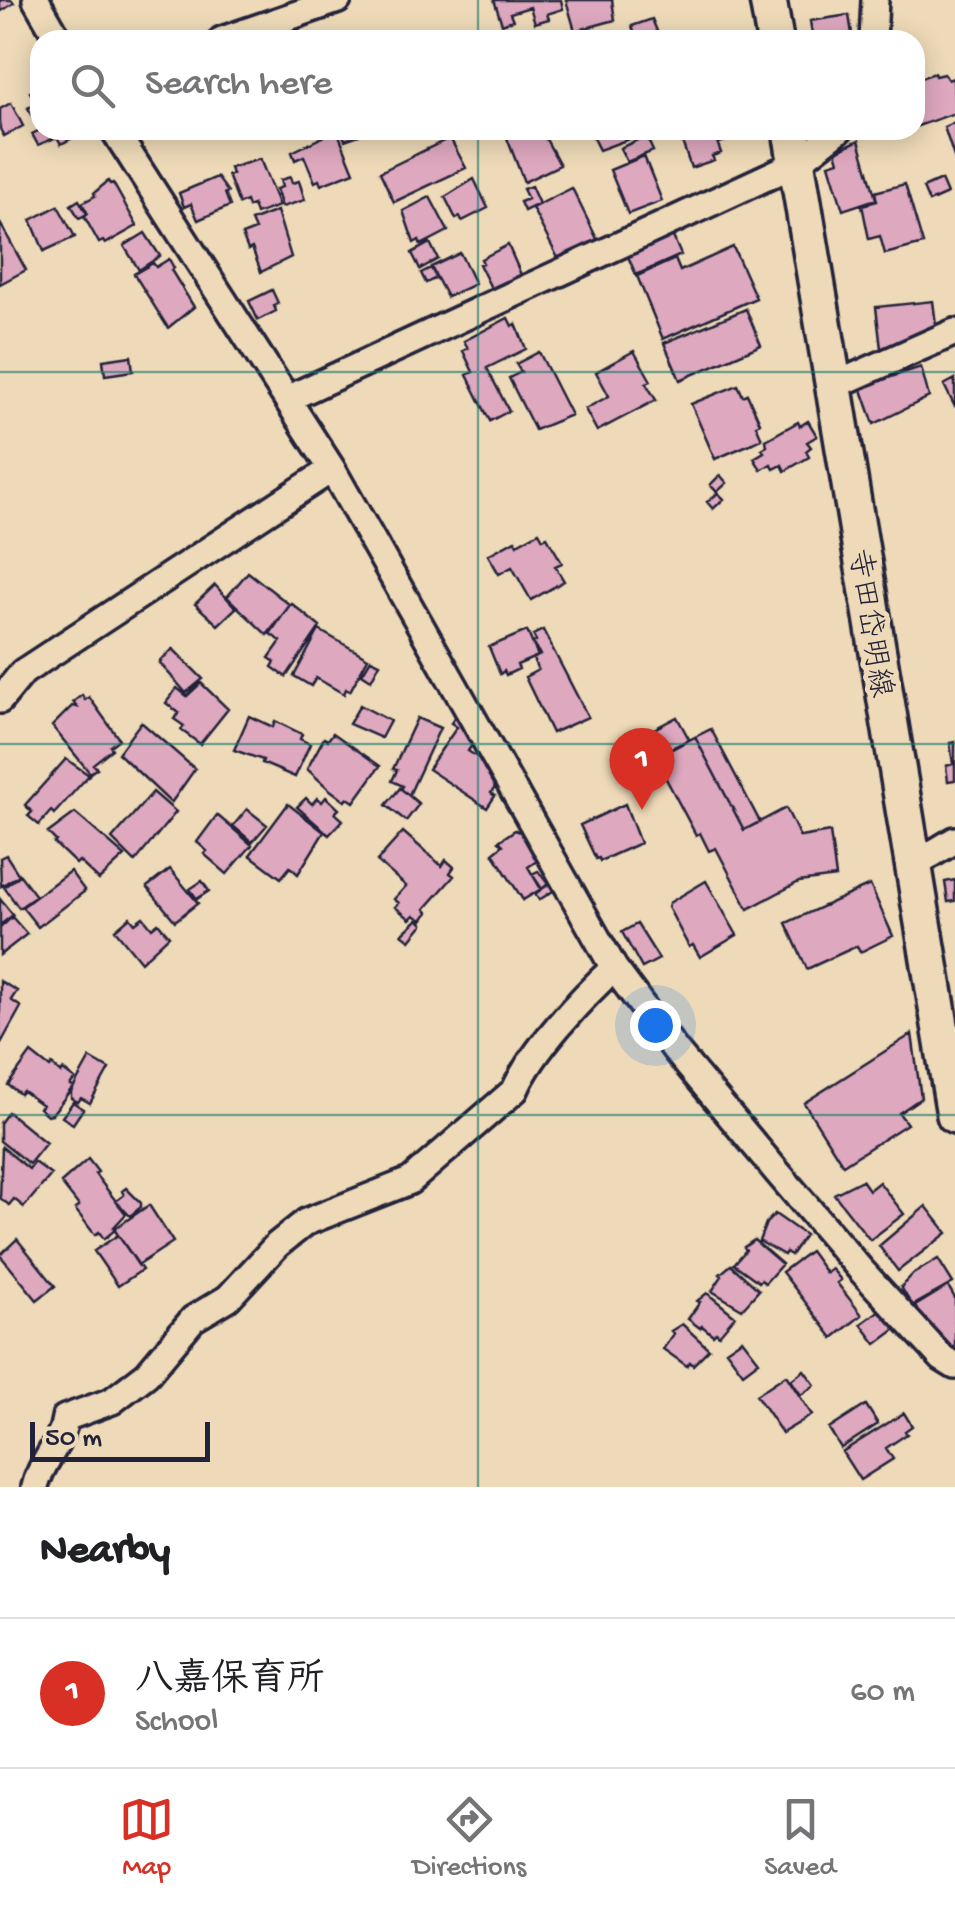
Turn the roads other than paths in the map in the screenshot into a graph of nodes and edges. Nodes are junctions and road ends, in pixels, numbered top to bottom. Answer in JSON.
{"nodes":[{"id":1,"x":36,"y":0,"type":"edge"},
{"id":2,"x":338,"y":0,"type":"edge"},
{"id":3,"x":768,"y":0,"type":"edge"},
{"id":4,"x":875,"y":0,"type":"edge"},
{"id":5,"x":53,"y":30,"type":"edge"},
{"id":6,"x":251,"y":30,"type":"edge"},
{"id":7,"x":773,"y":30,"type":"edge"},
{"id":8,"x":874,"y":30,"type":"edge"},
{"id":9,"x":120,"y":140,"type":"edge"},
{"id":10,"x":794,"y":146,"type":"edge"},
{"id":11,"x":955,"y":332,"type":"edge"},
{"id":12,"x":833,"y":386,"type":"junction"},
{"id":13,"x":287,"y":399,"type":"junction"},
{"id":14,"x":332,"y":469,"type":"junction"},
{"id":15,"x":0,"y":700,"type":"edge"},
{"id":16,"x":955,"y":840,"type":"edge"},
{"id":17,"x":912,"y":866,"type":"junction"},
{"id":18,"x":614,"y":968,"type":"junction"},
{"id":19,"x":955,"y":1115,"type":"edge"},
{"id":20,"x":955,"y":1366,"type":"edge"},
{"id":21,"x":36,"y":1487,"type":"edge"}],
"edges":[{"from":1,"to":5,"type":"street"},
{"from":2,"to":6,"type":"street"},
{"from":3,"to":7,"type":"main road"},
{"from":4,"to":8,"type":"street"},
{"from":9,"to":13,"type":"street"},
{"from":10,"to":12,"type":"main road","name":"寺田岱明線"},
{"from":10,"to":13,"type":"street"},
{"from":11,"to":12,"type":"street"},
{"from":12,"to":17,"type":"main road","name":"寺田岱明線"},
{"from":13,"to":14,"type":"street"},
{"from":14,"to":15,"type":"street"},
{"from":14,"to":18,"type":"street"},
{"from":16,"to":17,"type":"street"},
{"from":17,"to":19,"type":"main road","name":"寺田岱明線"},
{"from":18,"to":20,"type":"street"},
{"from":18,"to":21,"type":"street"}]}
